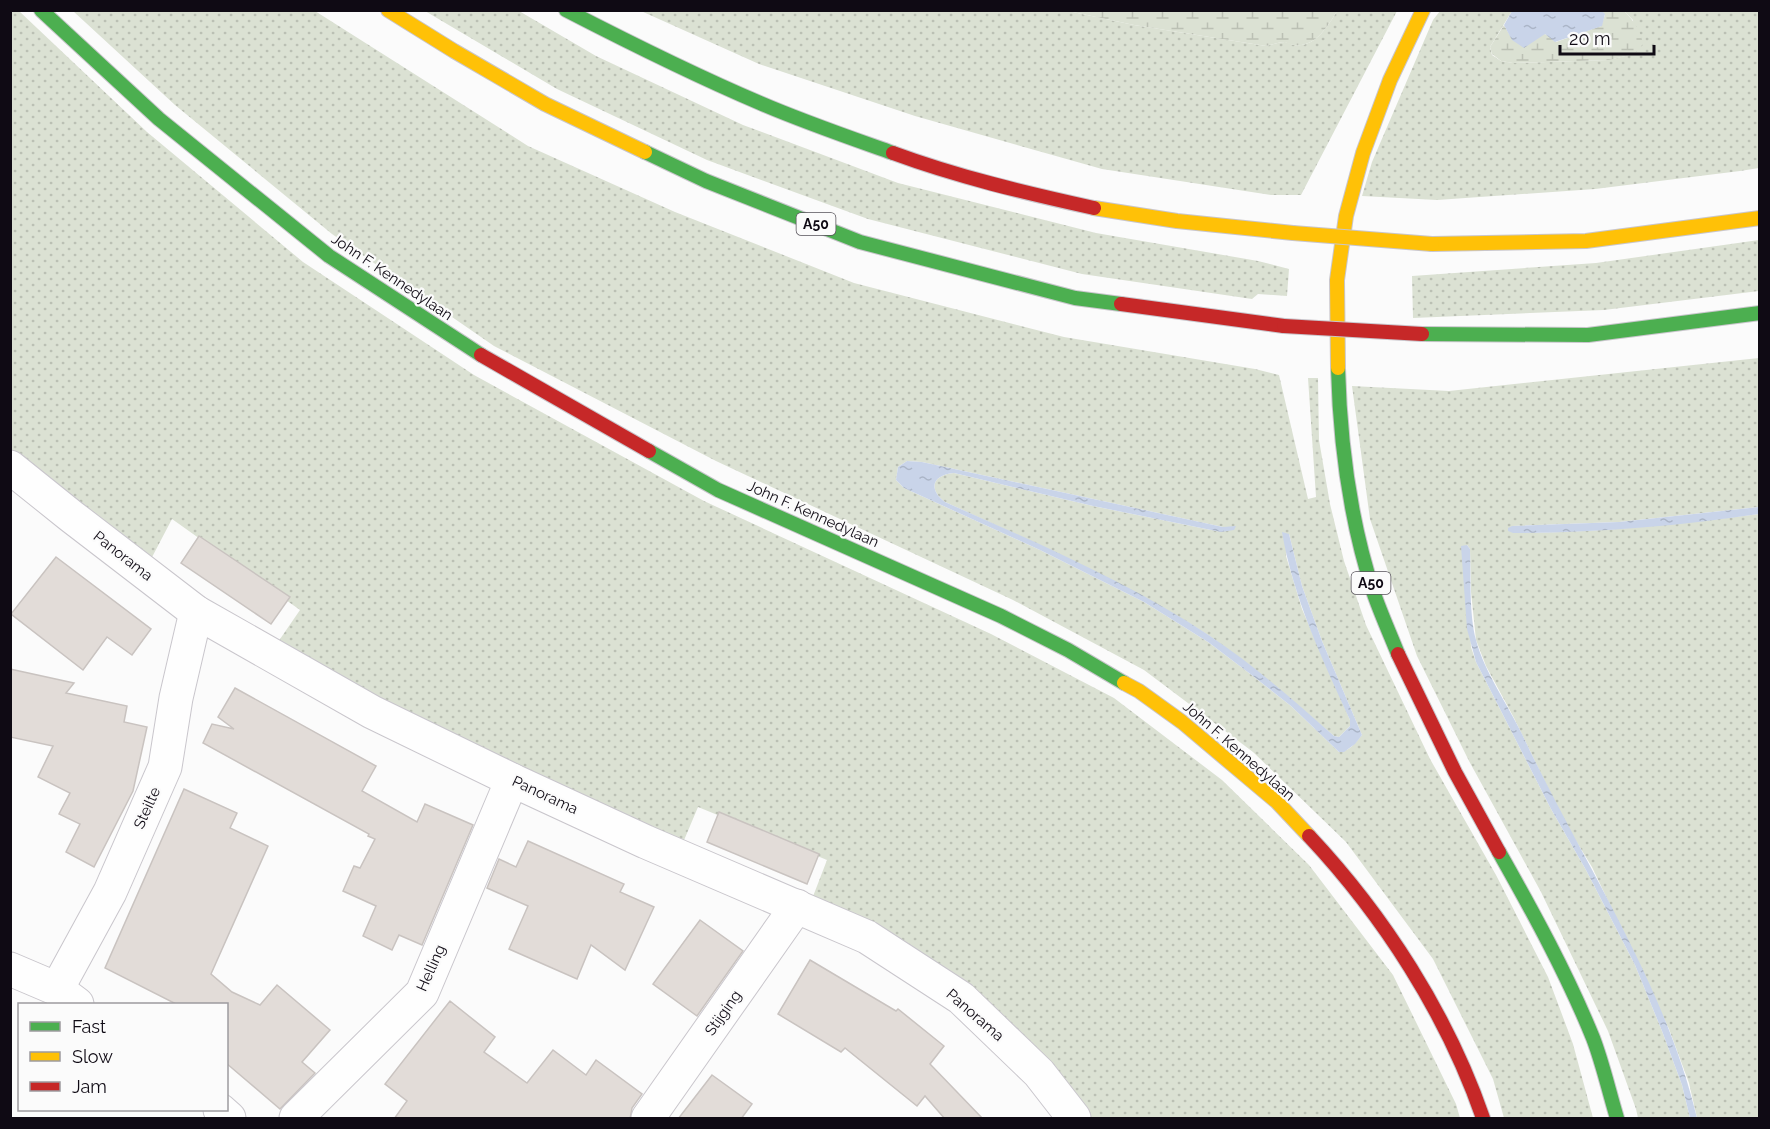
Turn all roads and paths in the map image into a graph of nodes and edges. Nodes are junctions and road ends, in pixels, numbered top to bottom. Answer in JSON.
{"nodes":[{"id":1,"x":41,"y":10,"type":"edge"},
{"id":2,"x":388,"y":10,"type":"edge"},
{"id":3,"x":566,"y":10,"type":"edge"},
{"id":4,"x":1423,"y":10,"type":"edge"},
{"id":5,"x":1760,"y":218,"type":"edge"},
{"id":6,"x":1760,"y":314,"type":"edge"},
{"id":7,"x":10,"y":467,"type":"edge"},
{"id":8,"x":195,"y":612,"type":"junction"},
{"id":9,"x":512,"y":780,"type":"junction"},
{"id":10,"x":797,"y":906,"type":"junction"},
{"id":11,"x":10,"y":969,"type":"edge"},
{"id":12,"x":67,"y":997,"type":"edge"},
{"id":13,"x":296,"y":1119,"type":"edge"},
{"id":14,"x":648,"y":1119,"type":"edge"},
{"id":15,"x":1074,"y":1119,"type":"edge"},
{"id":16,"x":1483,"y":1119,"type":"edge"},
{"id":17,"x":1617,"y":1119,"type":"edge"}],
"edges":[{"from":1,"to":16,"type":"highway","name":"John F. Kennedylaan"},
{"from":2,"to":6,"type":"highway","number":"A50","bridge":true},
{"from":3,"to":5,"type":"highway","bridge":true},
{"from":4,"to":17,"type":"highway","number":"A50"},
{"from":7,"to":8,"type":"street","name":"Panorama"},
{"from":8,"to":9,"type":"street","name":"Panorama"},
{"from":8,"to":12,"type":"street","name":"Steilte"},
{"from":9,"to":10,"type":"street","name":"Panorama"},
{"from":9,"to":13,"type":"street","name":"Helling"},
{"from":10,"to":14,"type":"street","name":"Stijging"},
{"from":10,"to":15,"type":"street","name":"Panorama"},
{"from":11,"to":12,"type":"street"}]}
